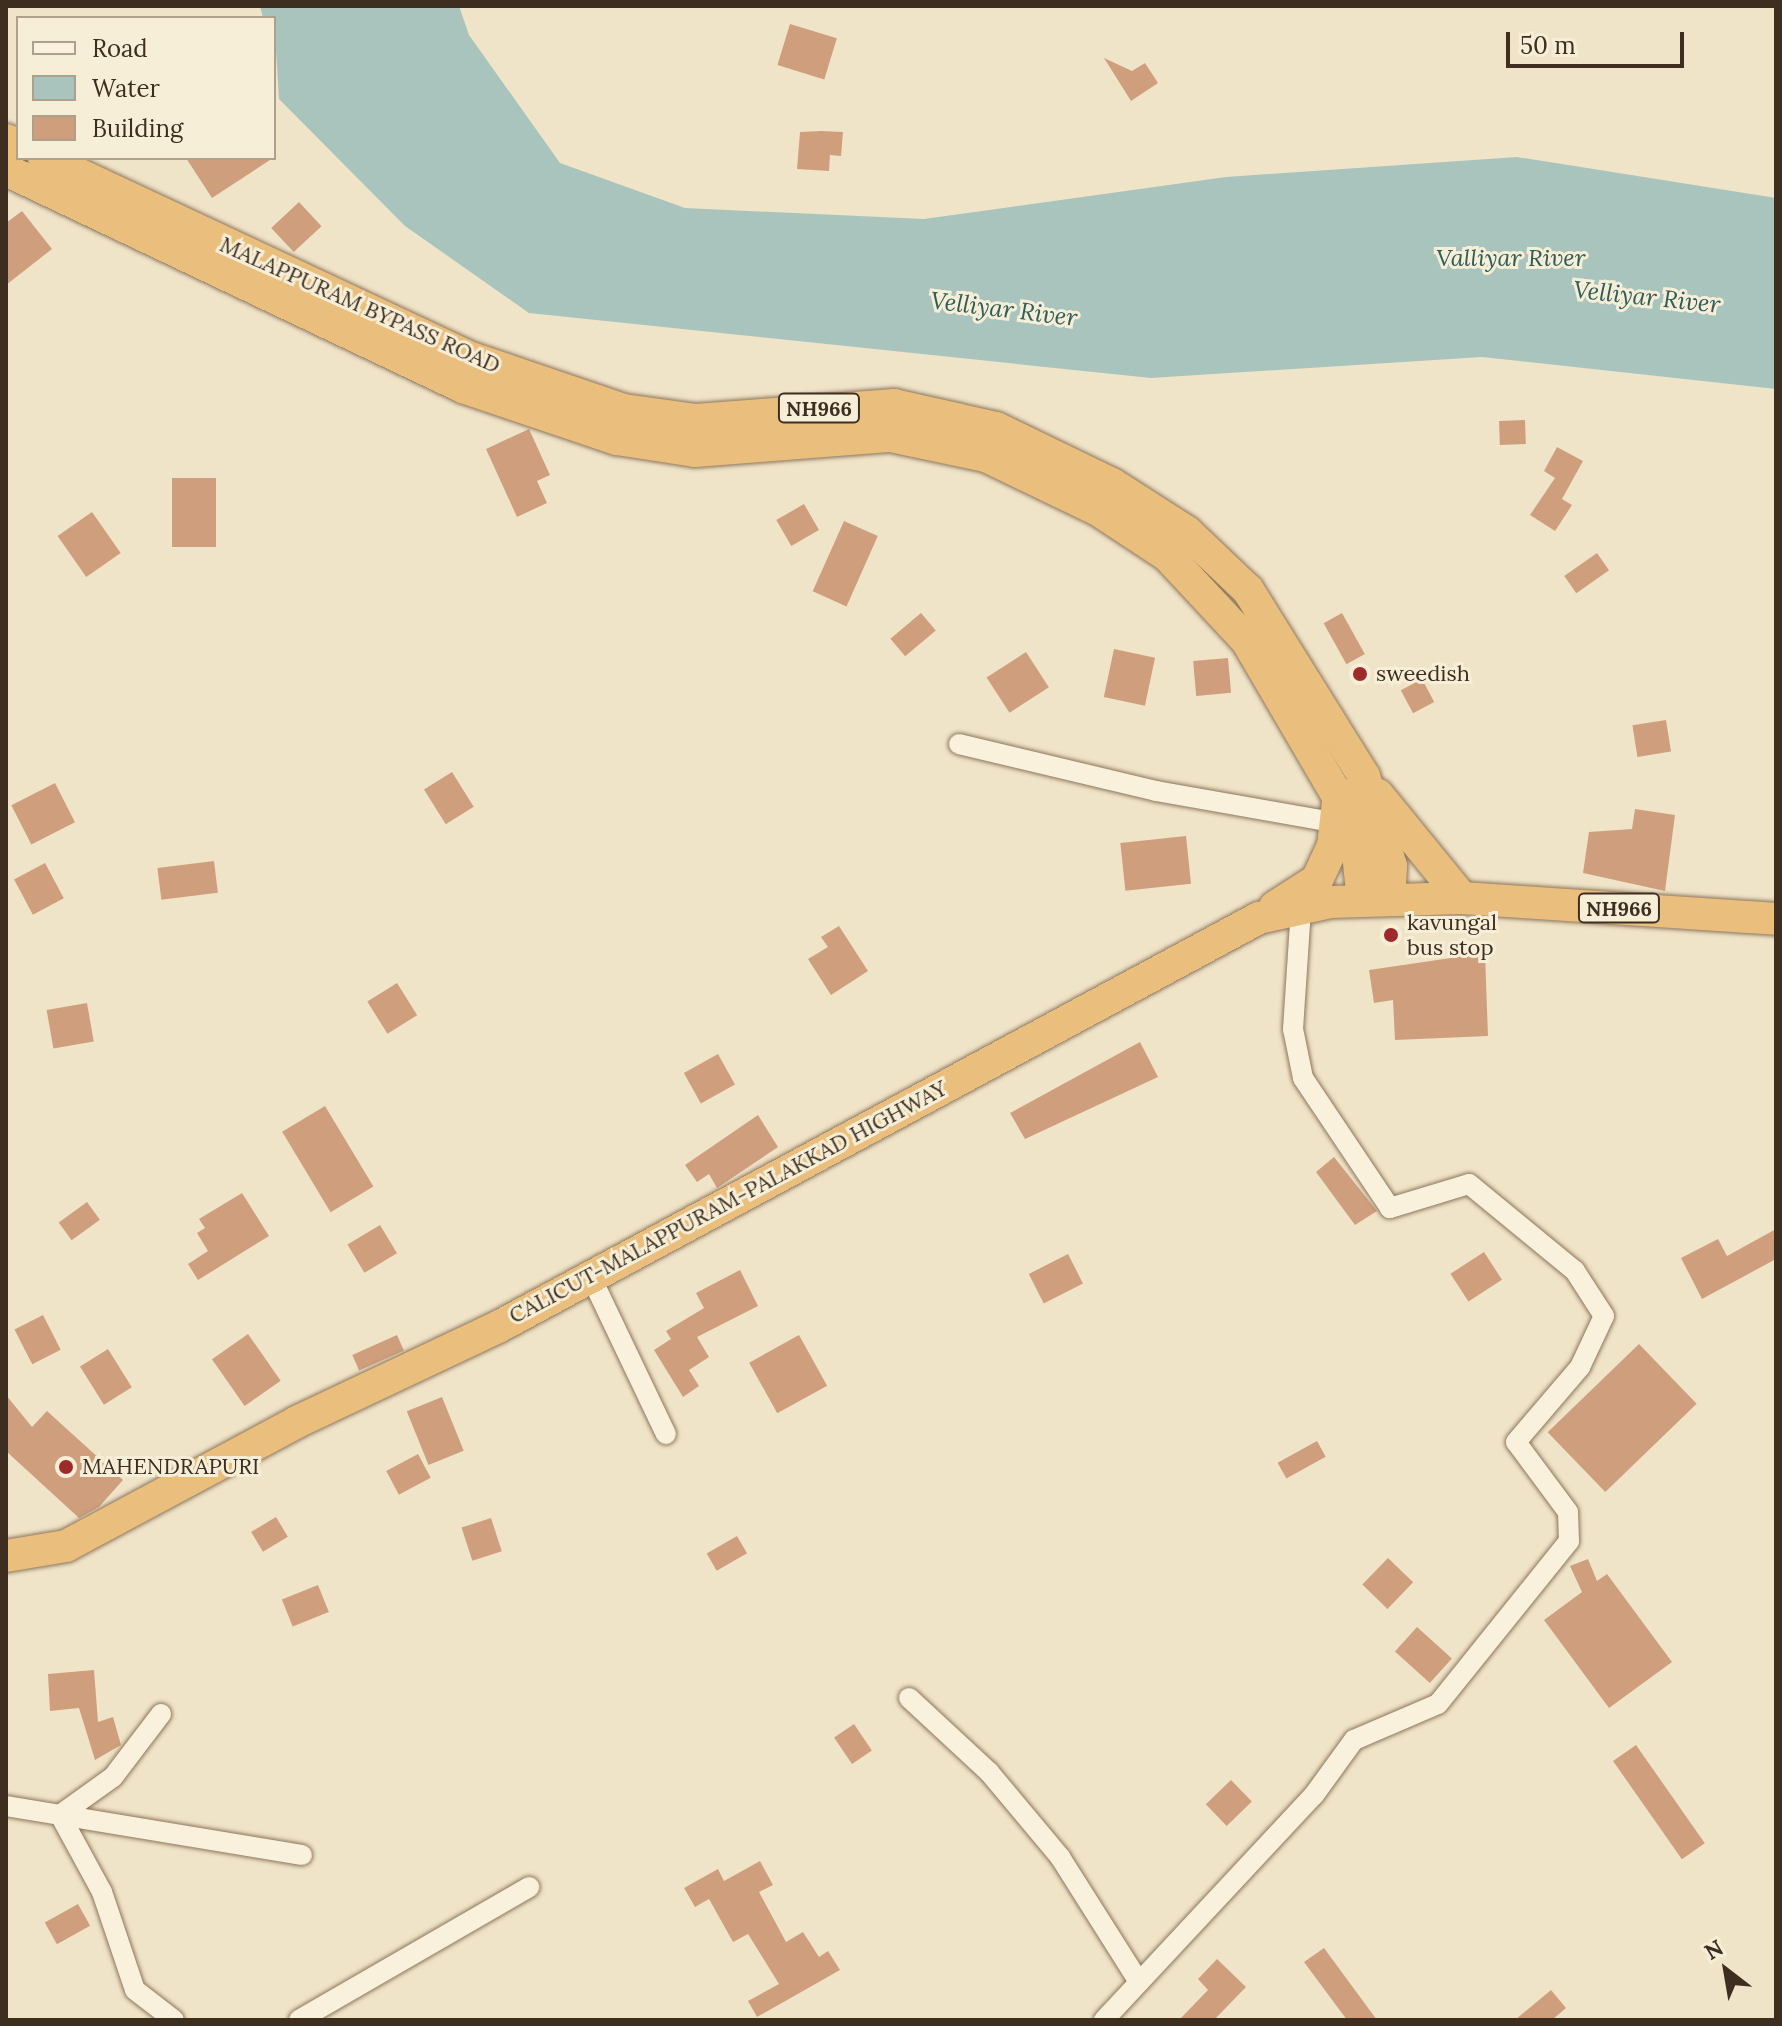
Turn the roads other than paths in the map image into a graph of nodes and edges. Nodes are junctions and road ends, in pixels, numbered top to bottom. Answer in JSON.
{"nodes":[{"id":1,"x":48,"y":160,"type":"edge"},
{"id":2,"x":6,"y":170,"type":"edge"},
{"id":3,"x":959,"y":744,"type":"dead end"},
{"id":4,"x":1347,"y":797,"type":"junction"},
{"id":5,"x":1462,"y":898,"type":"junction"},
{"id":6,"x":1376,"y":901,"type":"junction"},
{"id":7,"x":1301,"y":909,"type":"junction"},
{"id":8,"x":1259,"y":918,"type":"junction"},
{"id":9,"x":1776,"y":919,"type":"edge"},
{"id":10,"x":591,"y":1277,"type":"junction"},
{"id":11,"x":666,"y":1434,"type":"dead end"},
{"id":12,"x":6,"y":1556,"type":"edge"},
{"id":13,"x":909,"y":1698,"type":"dead end"},
{"id":14,"x":161,"y":1714,"type":"dead end"},
{"id":15,"x":6,"y":1806,"type":"edge"},
{"id":16,"x":60,"y":1815,"type":"junction"},
{"id":17,"x":302,"y":1855,"type":"dead end"},
{"id":18,"x":529,"y":1887,"type":"dead end"},
{"id":19,"x":1139,"y":1982,"type":"junction"},
{"id":20,"x":174,"y":2020,"type":"edge"},
{"id":21,"x":299,"y":2020,"type":"edge"},
{"id":22,"x":1104,"y":2020,"type":"edge"}],
"edges":[{"from":1,"to":4,"type":"highway","name":"MALAPPURAM BYPASS ROAD","number":"NH966"},
{"from":2,"to":4,"type":"highway","name":"MALAPPURAM BYPASS ROAD","number":"NH966"},
{"from":3,"to":4,"type":"street"},
{"from":4,"to":5,"type":"highway","number":"NH966"},
{"from":4,"to":6,"type":"highway","name":"MALAPPURAM BYPASS ROAD","number":"NH966"},
{"from":4,"to":8,"type":"highway"},
{"from":5,"to":6,"type":"highway","name":"CALICUT-MALAPPURAM-PALAKKAD HIGHWAY"},
{"from":5,"to":9,"type":"highway","number":"NH966"},
{"from":6,"to":7,"type":"highway","name":"CALICUT-MALAPPURAM-PALAKKAD HIGHWAY"},
{"from":7,"to":8,"type":"highway","name":"CALICUT-MALAPPURAM-PALAKKAD HIGHWAY"},
{"from":7,"to":19,"type":"street"},
{"from":8,"to":10,"type":"highway","name":"CALICUT-MALAPPURAM-PALAKKAD HIGHWAY"},
{"from":10,"to":11,"type":"street"},
{"from":10,"to":12,"type":"highway","name":"CALICUT-MALAPPURAM-PALAKKAD HIGHWAY"},
{"from":13,"to":19,"type":"street"},
{"from":14,"to":16,"type":"street"},
{"from":15,"to":16,"type":"street"},
{"from":16,"to":17,"type":"street"},
{"from":16,"to":20,"type":"street"},
{"from":18,"to":21,"type":"street"},
{"from":19,"to":22,"type":"street"}]}
